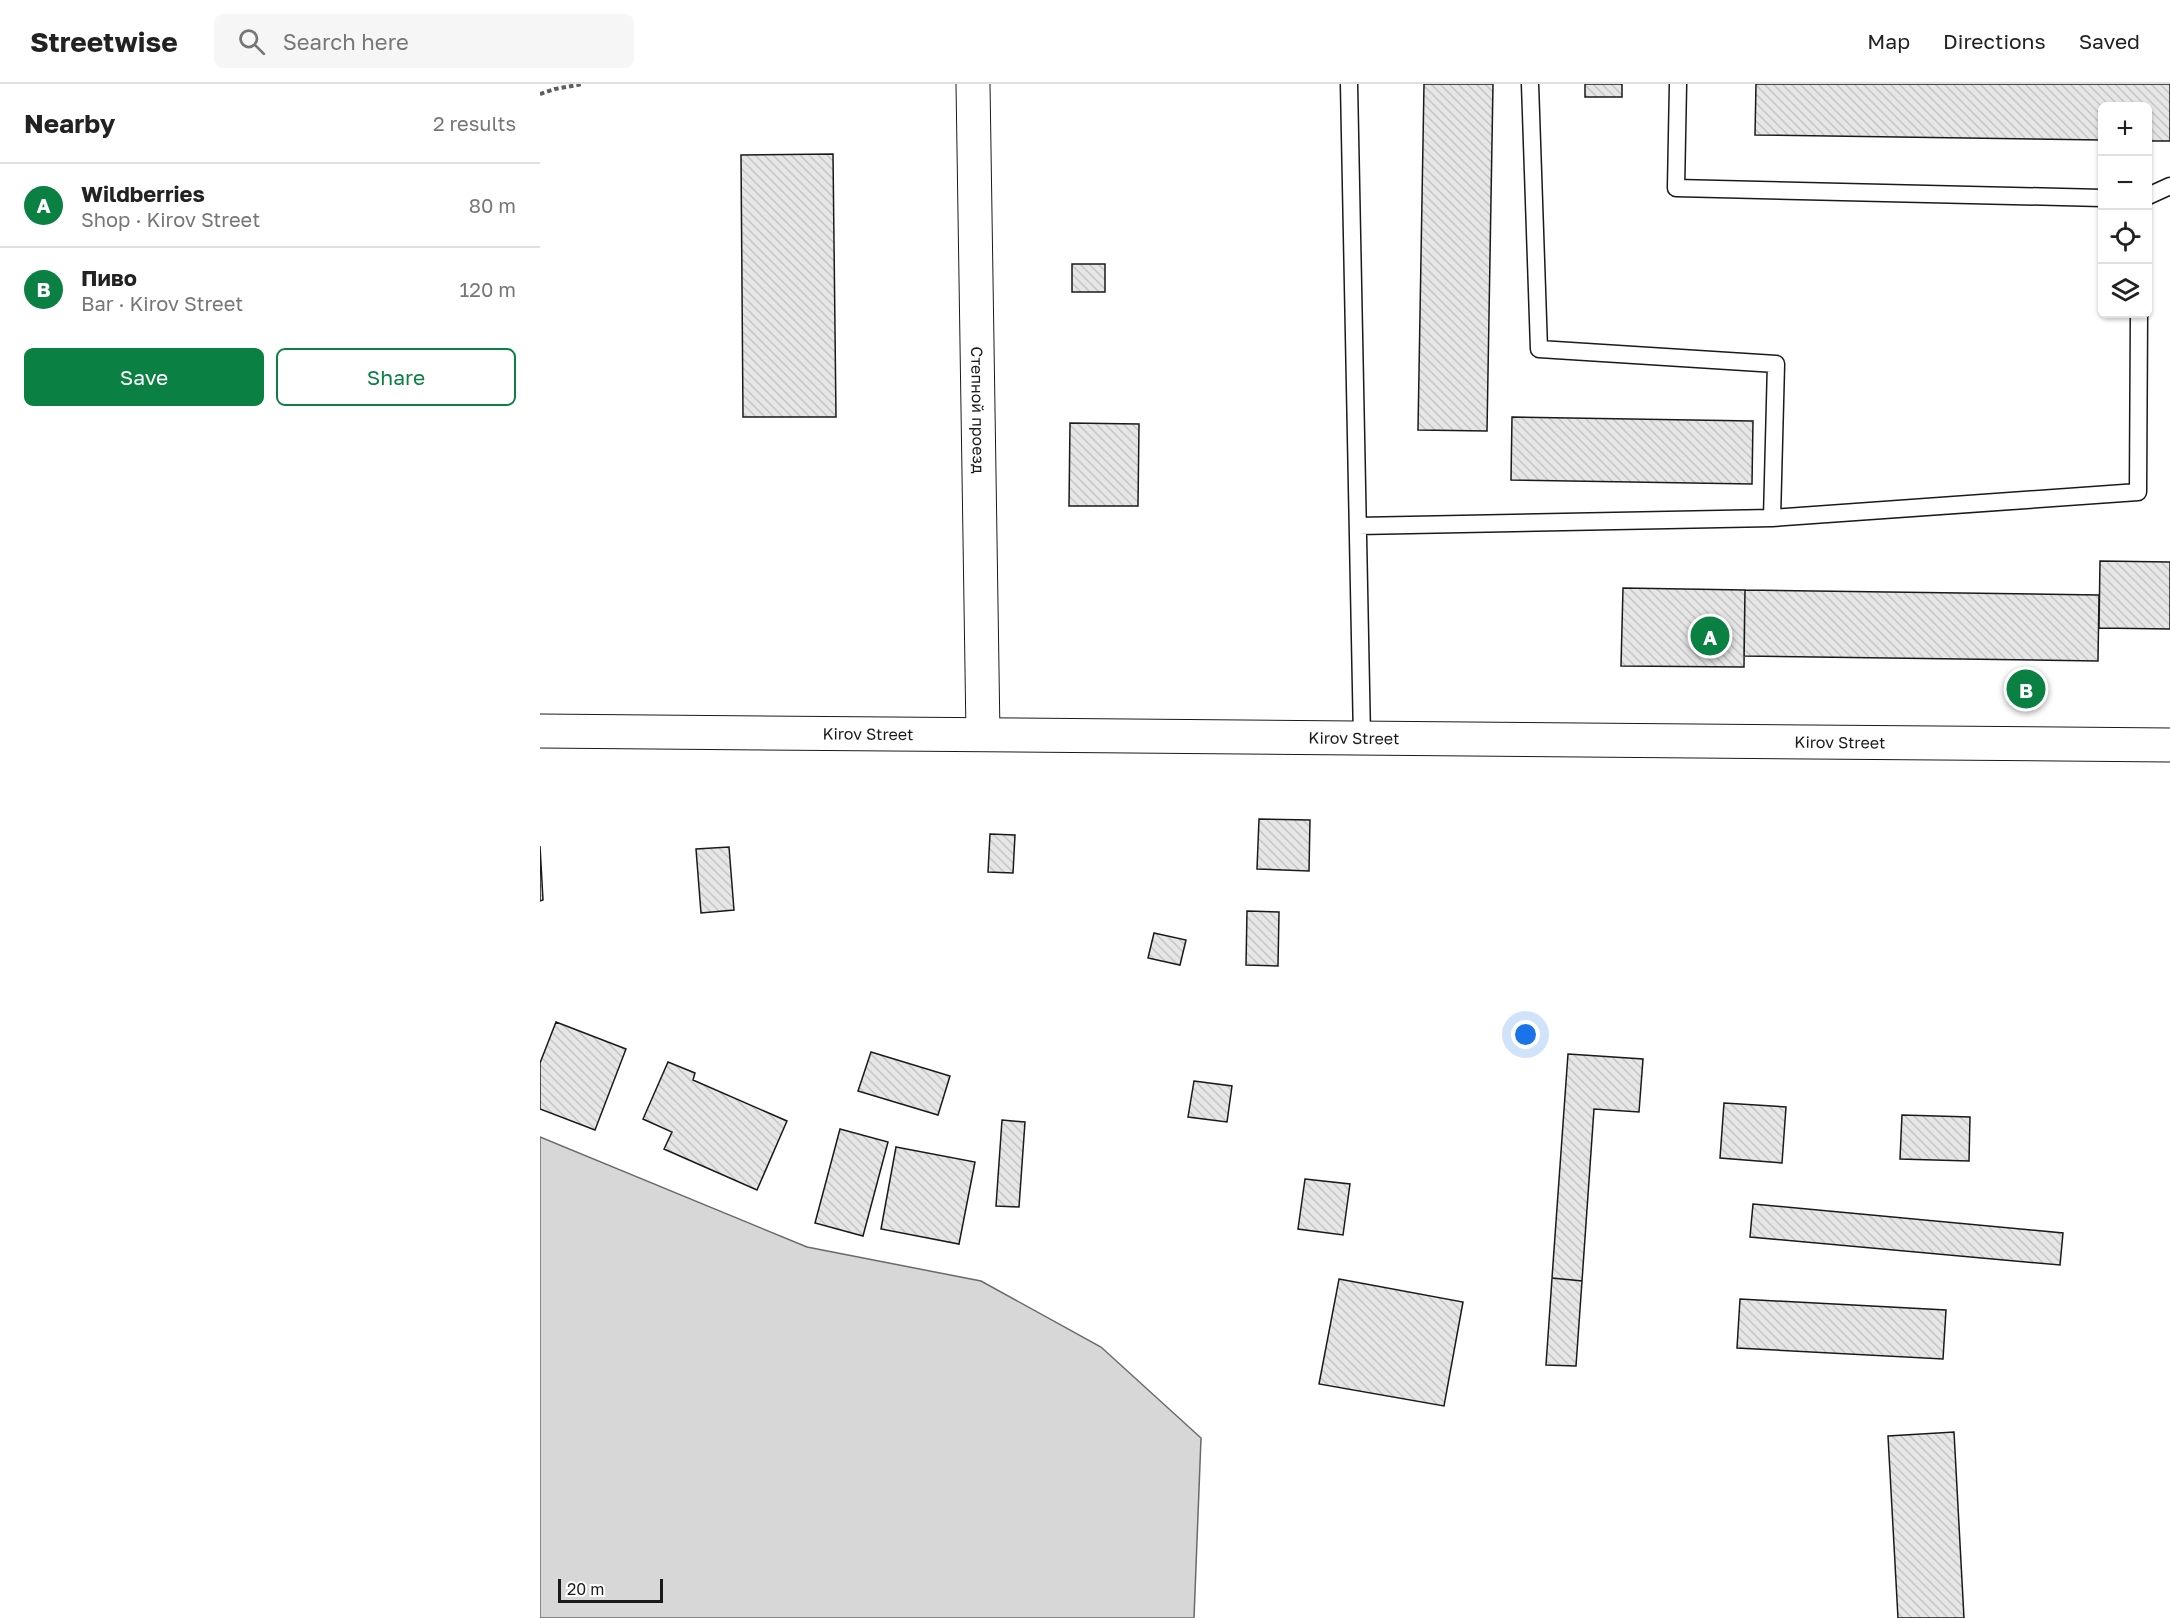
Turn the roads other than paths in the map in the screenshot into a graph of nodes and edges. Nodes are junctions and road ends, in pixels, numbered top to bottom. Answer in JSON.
{"nodes":[{"id":1,"x":973,"y":84,"type":"edge"},
{"id":2,"x":1349,"y":84,"type":"edge"},
{"id":3,"x":1530,"y":84,"type":"edge"},
{"id":4,"x":1678,"y":84,"type":"edge"},
{"id":5,"x":2170,"y":186,"type":"edge"},
{"id":6,"x":2152,"y":194,"type":"edge"},
{"id":7,"x":2098,"y":198,"type":"edge"},
{"id":8,"x":2139,"y":318,"type":"edge"},
{"id":9,"x":1772,"y":518,"type":"junction"},
{"id":10,"x":1358,"y":526,"type":"junction"},
{"id":11,"x":540,"y":731,"type":"edge"},
{"id":12,"x":983,"y":734,"type":"junction"},
{"id":13,"x":1362,"y":738,"type":"junction"},
{"id":14,"x":2170,"y":745,"type":"edge"}],
"edges":[{"from":1,"to":12,"type":"main road","name":"Степной проезд"},
{"from":2,"to":10,"type":"lane"},
{"from":3,"to":9,"type":"lane"},
{"from":4,"to":7,"type":"lane"},
{"from":5,"to":6,"type":"lane"},
{"from":8,"to":9,"type":"lane"},
{"from":9,"to":10,"type":"lane"},
{"from":10,"to":13,"type":"lane"},
{"from":11,"to":12,"type":"main road","name":"Kirov Street"},
{"from":12,"to":13,"type":"main road","name":"Kirov Street"},
{"from":13,"to":14,"type":"main road","name":"Kirov Street"}]}
